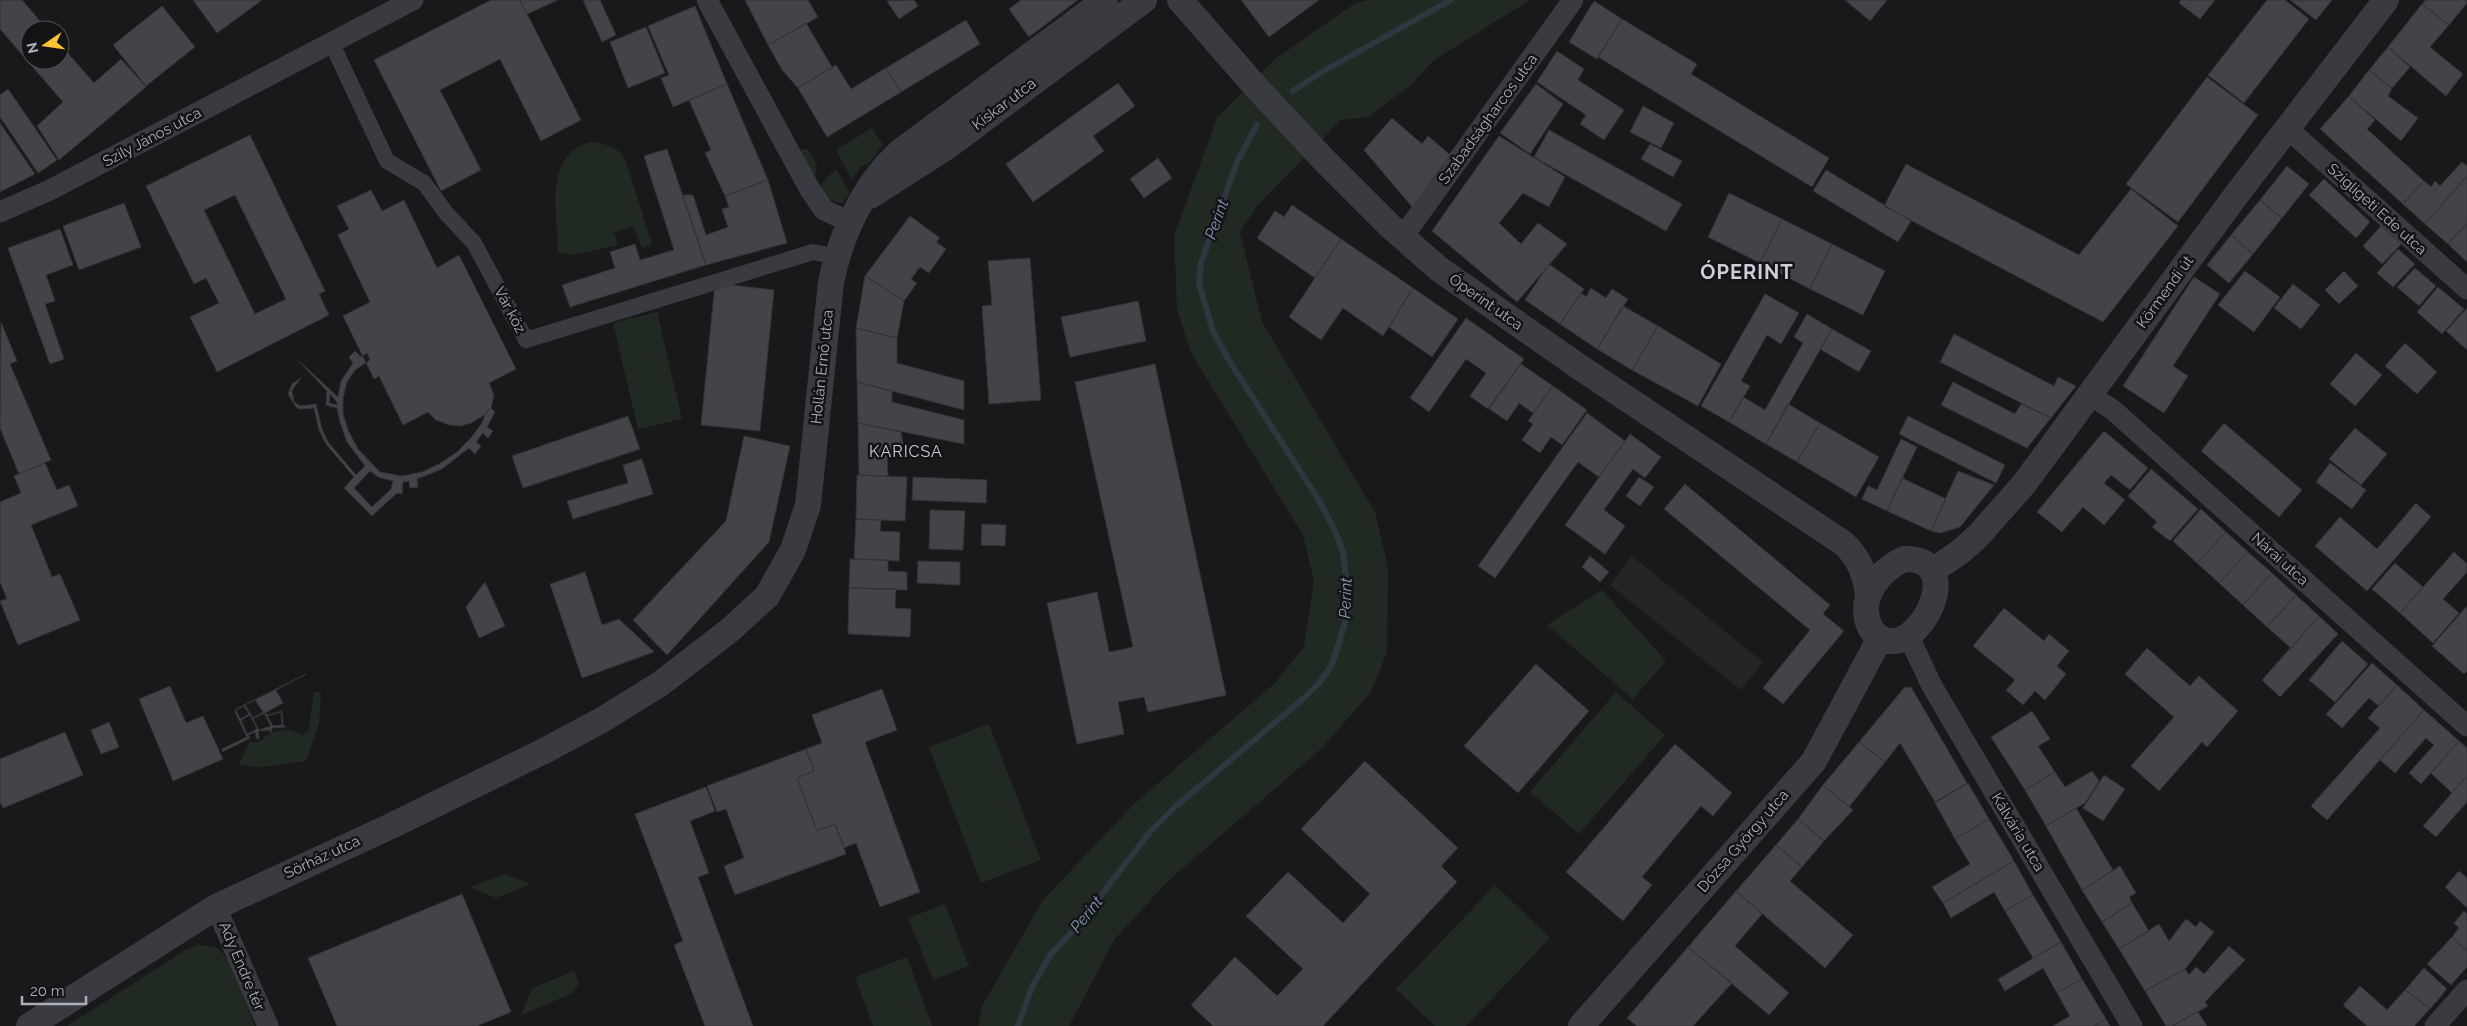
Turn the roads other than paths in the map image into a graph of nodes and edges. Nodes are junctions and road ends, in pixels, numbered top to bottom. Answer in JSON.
{"nodes":[{"id":1,"x":413,"y":0,"type":"edge"},
{"id":2,"x":708,"y":0,"type":"edge"},
{"id":3,"x":1105,"y":0,"type":"edge"},
{"id":4,"x":1144,"y":0,"type":"edge"},
{"id":5,"x":1180,"y":0,"type":"edge"},
{"id":6,"x":1573,"y":0,"type":"edge"},
{"id":7,"x":2386,"y":0,"type":"edge"},
{"id":8,"x":332,"y":44,"type":"junction"},
{"id":9,"x":966,"y":102,"type":"junction"},
{"id":10,"x":2287,"y":128,"type":"junction"},
{"id":11,"x":948,"y":146,"type":"junction"},
{"id":12,"x":0,"y":212,"type":"edge"},
{"id":13,"x":856,"y":212,"type":"junction"},
{"id":14,"x":1402,"y":238,"type":"junction"},
{"id":15,"x":836,"y":257,"type":"junction"},
{"id":16,"x":2467,"y":289,"type":"edge"},
{"id":17,"x":2090,"y":395,"type":"junction"},
{"id":18,"x":1843,"y":543,"type":"junction"},
{"id":19,"x":1904,"y":559,"type":"junction"},
{"id":20,"x":1932,"y":571,"type":"junction"},
{"id":21,"x":1868,"y":596,"type":"junction"},
{"id":22,"x":1908,"y":635,"type":"junction"},
{"id":23,"x":1880,"y":638,"type":"junction"},
{"id":24,"x":626,"y":705,"type":"joint"},
{"id":25,"x":2467,"y":726,"type":"edge"},
{"id":26,"x":216,"y":906,"type":"junction"},
{"id":27,"x":2467,"y":990,"type":"edge"},
{"id":28,"x":29,"y":1026,"type":"edge"},
{"id":29,"x":268,"y":1026,"type":"edge"},
{"id":30,"x":1581,"y":1026,"type":"edge"},
{"id":31,"x":2132,"y":1026,"type":"edge"},
{"id":32,"x":2435,"y":1026,"type":"edge"}],
"edges":[{"from":1,"to":8,"type":"street","name":"Szily János utca"},
{"from":2,"to":13,"type":"street"},
{"from":3,"to":9,"type":"street","name":"Kiskar utca"},
{"from":4,"to":11,"type":"street","name":"Kiskar utca"},
{"from":5,"to":14,"type":"street","name":"Óperint utca"},
{"from":6,"to":14,"type":"street","name":"Szabadságharcos utca"},
{"from":7,"to":10,"type":"street","name":"Körmendi út"},
{"from":8,"to":12,"type":"street","name":"Szily János utca"},
{"from":8,"to":15,"type":"street","name":"Vár köz"},
{"from":9,"to":11,"type":"street"},
{"from":9,"to":13,"type":"street","name":"Kiskar utca"},
{"from":10,"to":16,"type":"street","name":"Szigligeti Ede utca"},
{"from":10,"to":17,"type":"street","name":"Körmendi út"},
{"from":11,"to":13,"type":"street","name":"Kiskar utca"},
{"from":13,"to":15,"type":"street","name":"Hollán Ernő utca"},
{"from":14,"to":18,"type":"street","name":"Óperint utca"},
{"from":15,"to":24,"type":"street","name":"Hollán Ernő utca"},
{"from":17,"to":20,"type":"street","name":"Körmendi út"},
{"from":17,"to":25,"type":"street","name":"Nárai utca"},
{"from":18,"to":19,"type":"street","name":"Óperint utca"},
{"from":18,"to":21,"type":"street","name":"Óperint utca"},
{"from":19,"to":20,"type":"street"},
{"from":19,"to":21,"type":"street"},
{"from":20,"to":22,"type":"street"},
{"from":21,"to":23,"type":"street"},
{"from":22,"to":23,"type":"street"},
{"from":22,"to":31,"type":"street","name":"Kálvária utca"},
{"from":23,"to":30,"type":"street","name":"Dózsa György utca"},
{"from":24,"to":26,"type":"street","name":"Sörház utca"},
{"from":26,"to":28,"type":"street","name":"Sörház utca"},
{"from":26,"to":29,"type":"street","name":"Ady Endre tér"},
{"from":27,"to":32,"type":"street"}]}
